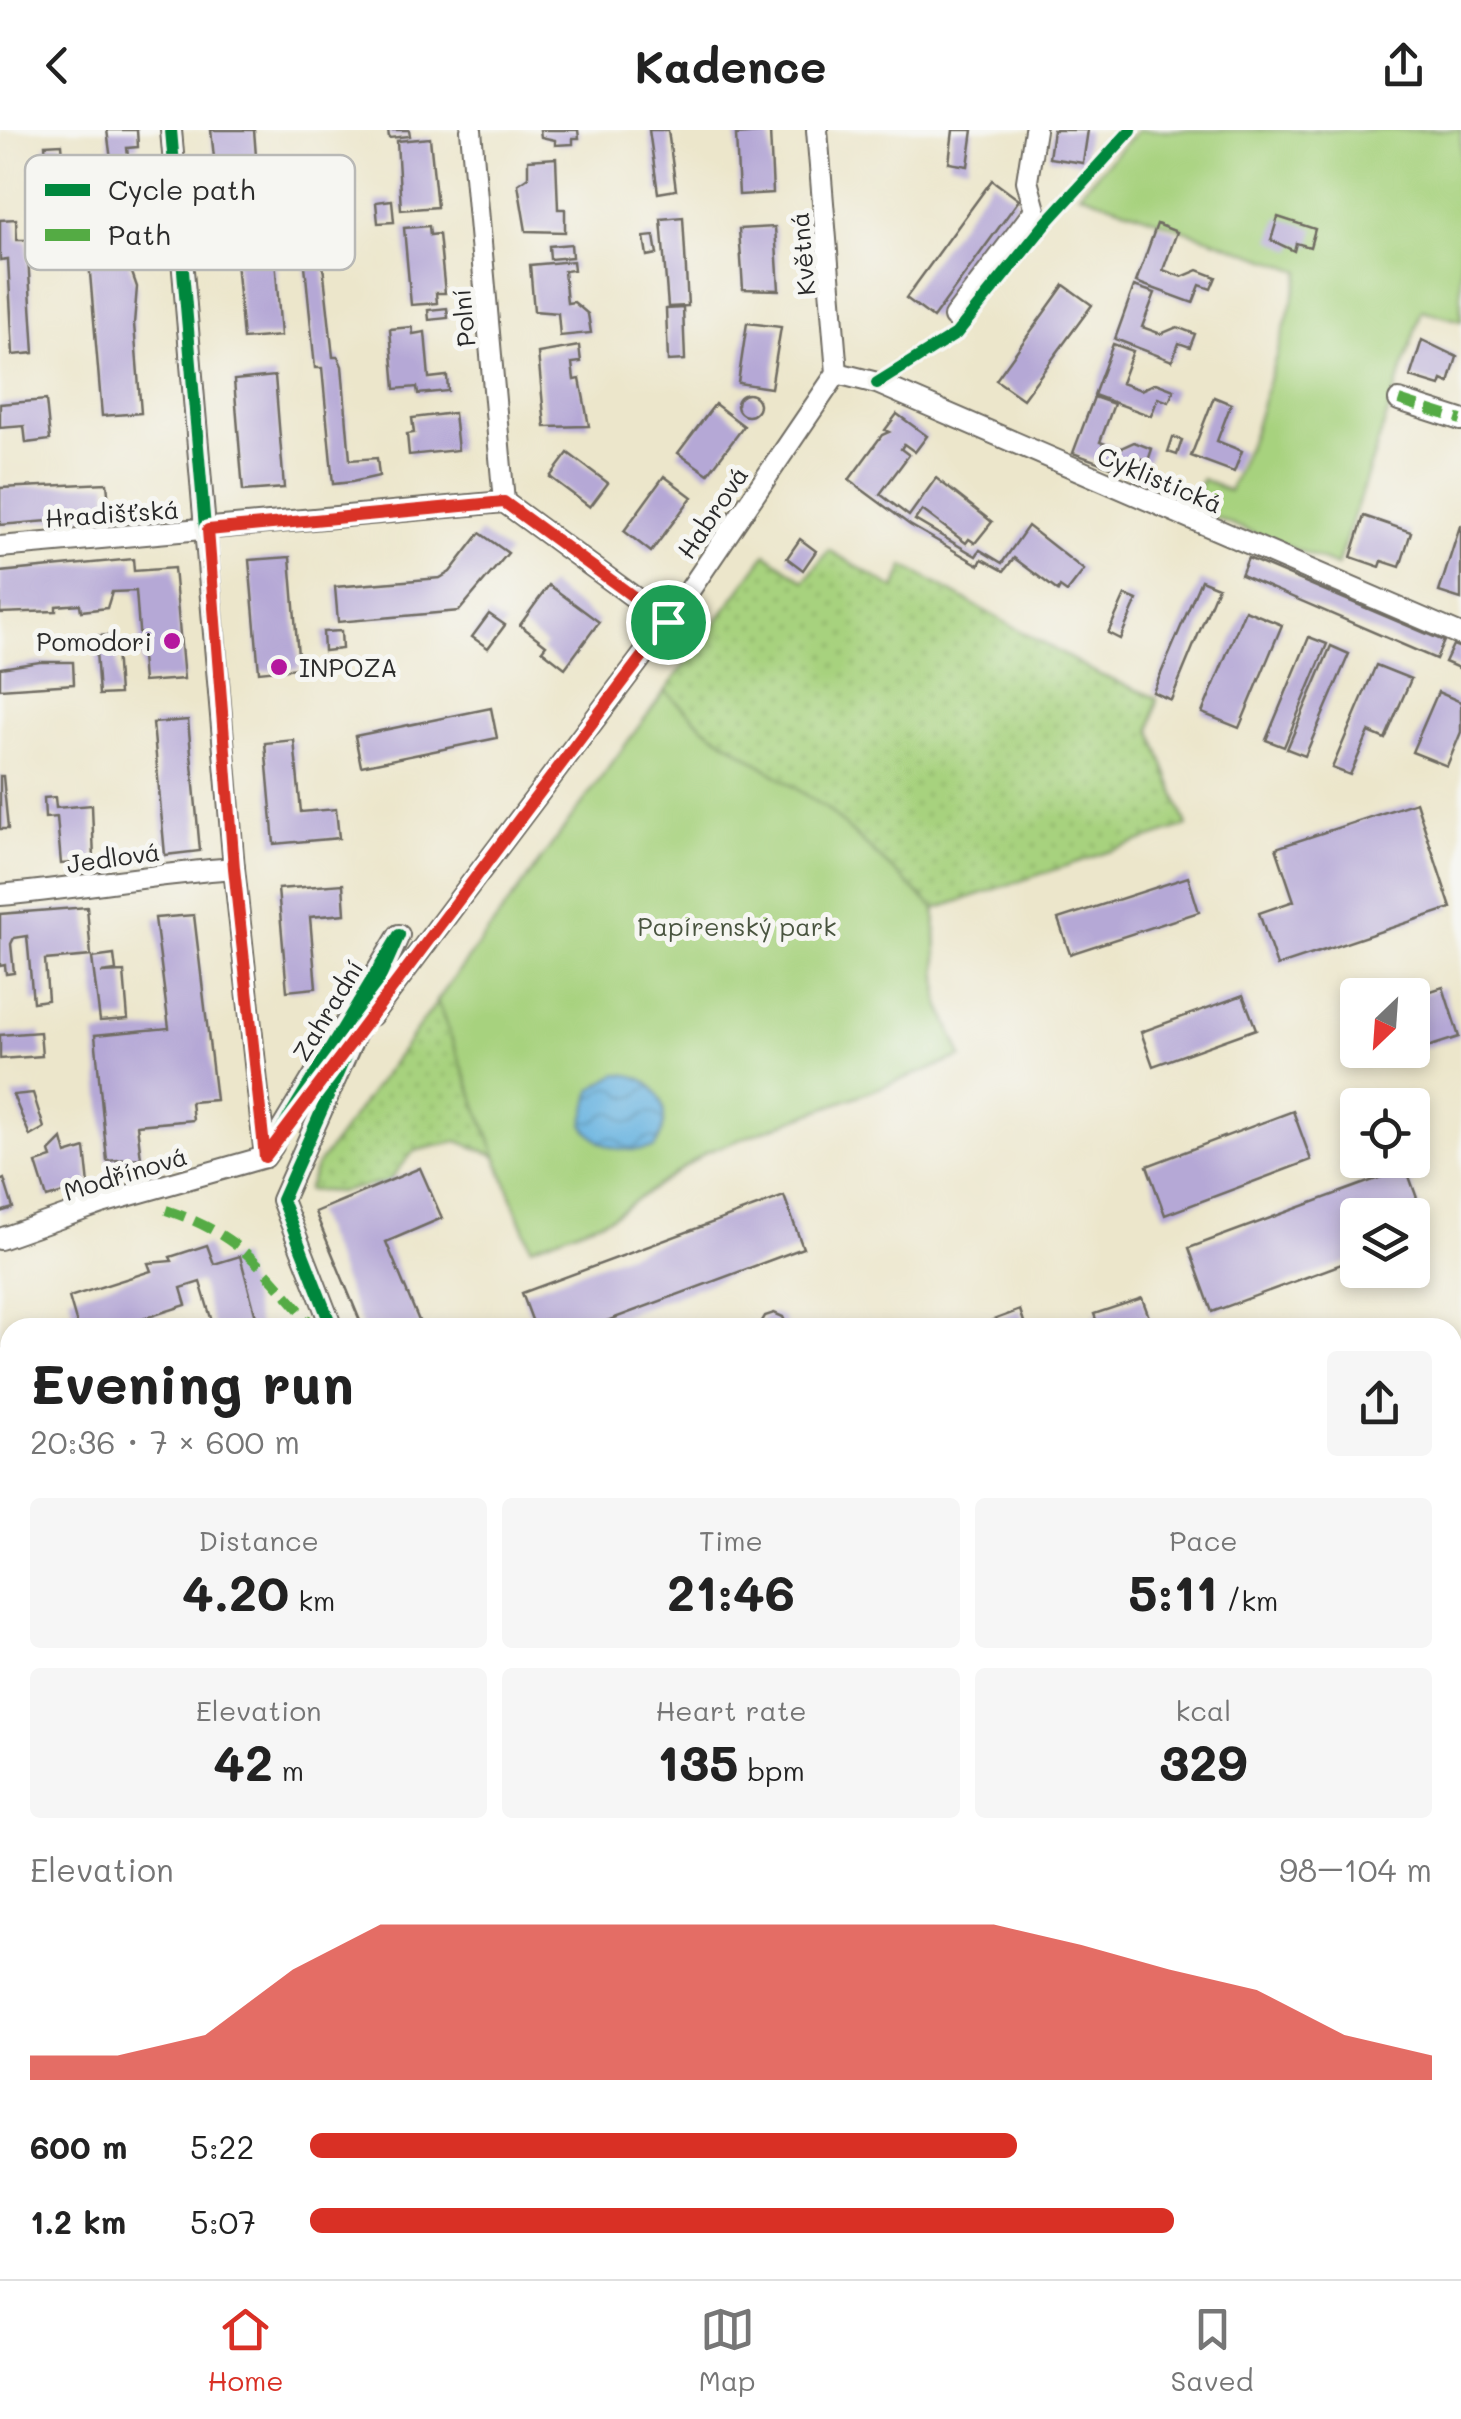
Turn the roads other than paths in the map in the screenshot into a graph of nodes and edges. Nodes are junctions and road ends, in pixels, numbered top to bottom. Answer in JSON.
{"nodes":[{"id":1,"x":172,"y":130,"type":"edge"},
{"id":2,"x":471,"y":130,"type":"edge"},
{"id":3,"x":816,"y":130,"type":"edge"},
{"id":4,"x":1035,"y":130,"type":"edge"},
{"id":5,"x":174,"y":155,"type":"edge"},
{"id":6,"x":185,"y":270,"type":"edge"},
{"id":7,"x":954,"y":317,"type":"dead end"},
{"id":8,"x":837,"y":373,"type":"junction"},
{"id":9,"x":1399,"y":400,"type":"dead end"},
{"id":10,"x":1461,"y":420,"type":"edge"},
{"id":11,"x":504,"y":502,"type":"junction"},
{"id":12,"x":208,"y":530,"type":"junction"},
{"id":13,"x":0,"y":546,"type":"edge"},
{"id":14,"x":668,"y":622,"type":"junction"},
{"id":15,"x":1461,"y":635,"type":"edge"},
{"id":16,"x":234,"y":868,"type":"junction"},
{"id":17,"x":0,"y":896,"type":"edge"},
{"id":18,"x":265,"y":1157,"type":"junction"},
{"id":19,"x":0,"y":1239,"type":"edge"},
{"id":20,"x":328,"y":1318,"type":"edge"}],
"edges":[{"from":1,"to":5,"type":"street","name":"Zahradní"},
{"from":2,"to":11,"type":"street","name":"Polní"},
{"from":3,"to":8,"type":"street","name":"Květná"},
{"from":4,"to":7,"type":"street"},
{"from":6,"to":12,"type":"street","name":"Zahradní"},
{"from":8,"to":14,"type":"street","name":"Habrová"},
{"from":8,"to":15,"type":"street","name":"Cyklistická"},
{"from":9,"to":10,"type":"street"},
{"from":11,"to":12,"type":"street","name":"Hradišťská"},
{"from":11,"to":14,"type":"street"},
{"from":12,"to":13,"type":"street","name":"Hradišťská"},
{"from":12,"to":16,"type":"street","name":"Zahradní"},
{"from":14,"to":18,"type":"street","name":"Habrová"},
{"from":16,"to":17,"type":"street","name":"Jedlová"},
{"from":16,"to":18,"type":"street","name":"Zahradní"},
{"from":18,"to":19,"type":"street","name":"Modřínová"},
{"from":18,"to":20,"type":"street","name":"Zahradní"}]}
